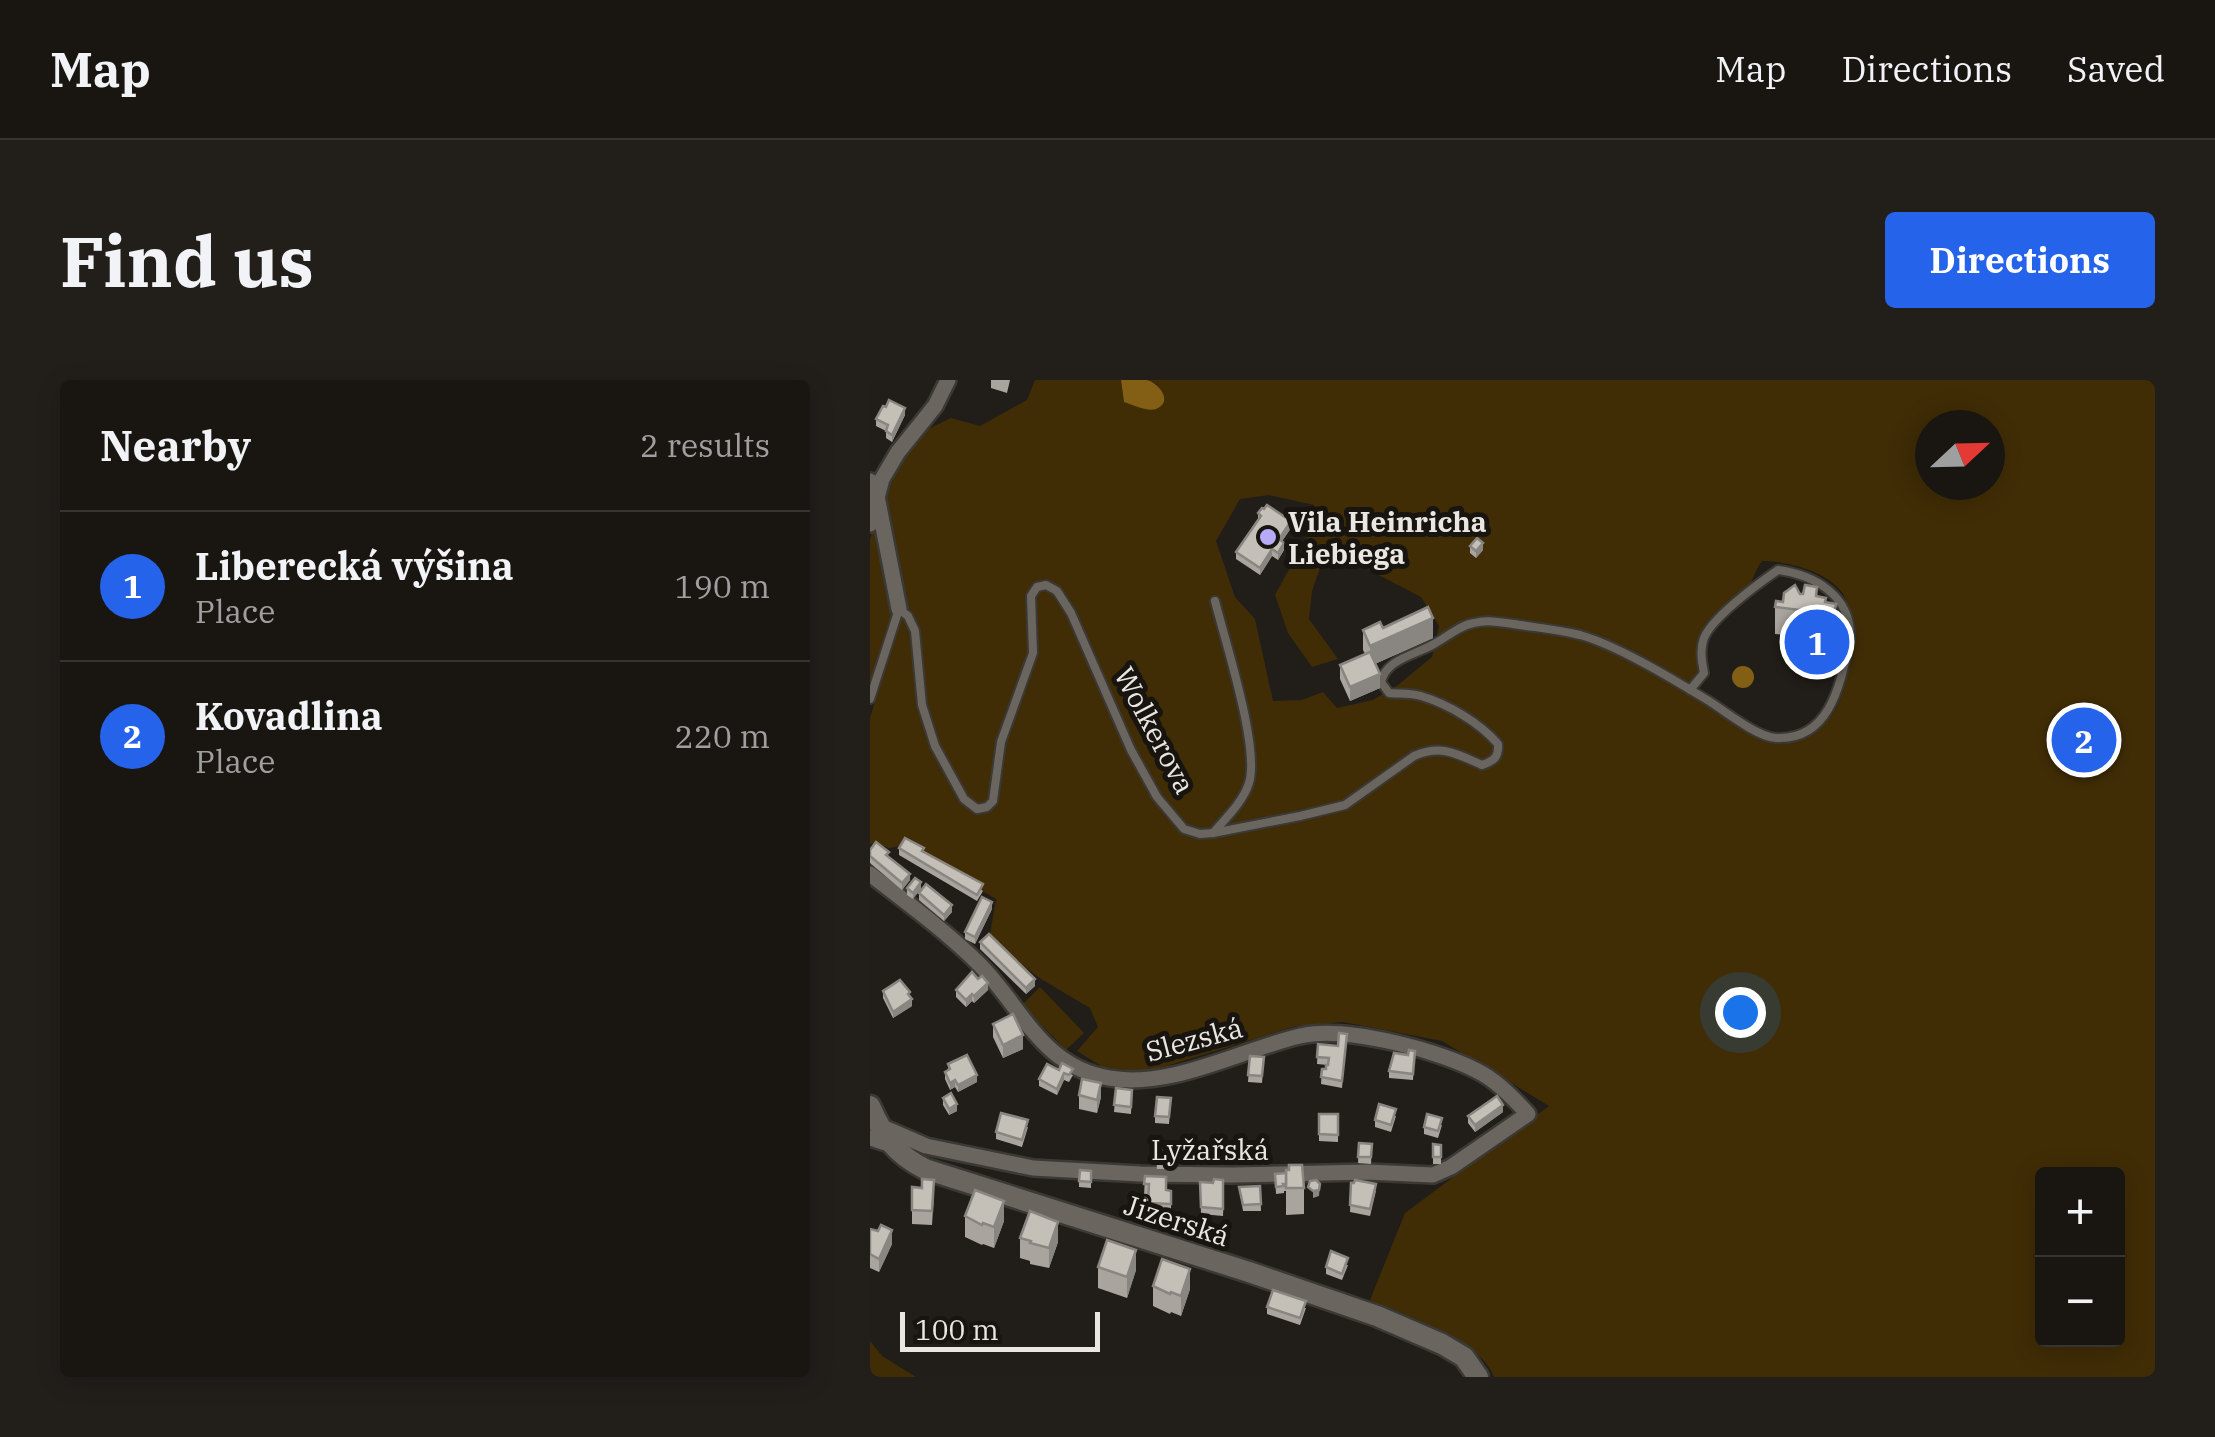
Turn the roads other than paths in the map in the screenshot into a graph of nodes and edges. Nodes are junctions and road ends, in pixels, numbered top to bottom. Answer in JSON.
{"nodes":[{"id":1,"x":948,"y":380,"type":"edge"},
{"id":2,"x":874,"y":488,"type":"edge"},
{"id":3,"x":870,"y":524,"type":"edge"},
{"id":4,"x":1215,"y":601,"type":"dead end"},
{"id":5,"x":899,"y":608,"type":"junction"},
{"id":6,"x":1690,"y":690,"type":"junction"},
{"id":7,"x":870,"y":699,"type":"edge"},
{"id":8,"x":1213,"y":833,"type":"junction"},
{"id":9,"x":870,"y":874,"type":"edge"},
{"id":10,"x":870,"y":1106,"type":"edge"},
{"id":11,"x":1528,"y":1114,"type":"joint"},
{"id":12,"x":875,"y":1132,"type":"edge"},
{"id":13,"x":1478,"y":1377,"type":"edge"}],
"edges":[{"from":1,"to":2,"type":"street"},
{"from":2,"to":3,"type":"street"},
{"from":2,"to":5,"type":"street","name":"Wolkerova"},
{"from":4,"to":8,"type":"lane"},
{"from":5,"to":7,"type":"lane"},
{"from":5,"to":8,"type":"lane","name":"Wolkerova"},
{"from":6,"to":6,"type":"lane"},
{"from":6,"to":8,"type":"lane"},
{"from":9,"to":11,"type":"street","name":"Slezská"},
{"from":10,"to":12,"type":"street","name":"Jizerská"},
{"from":11,"to":12,"type":"street","name":"Lyžařská"},
{"from":12,"to":13,"type":"street","name":"Jizerská"}]}
